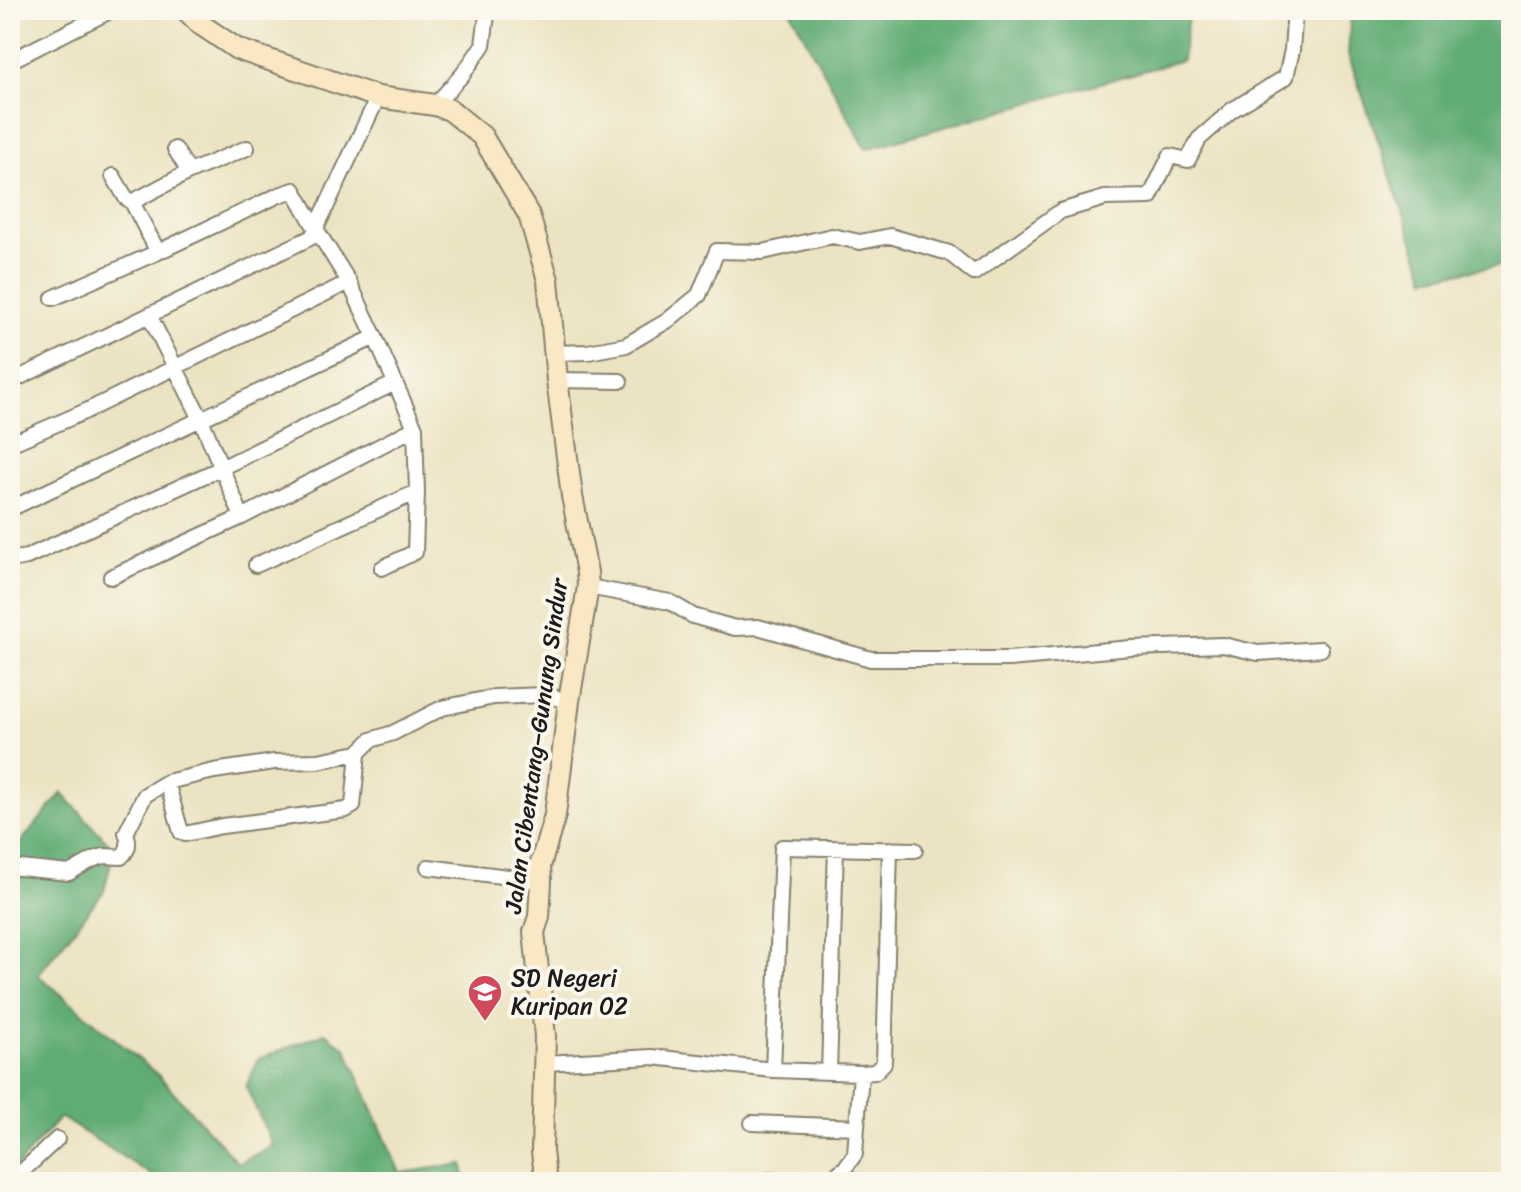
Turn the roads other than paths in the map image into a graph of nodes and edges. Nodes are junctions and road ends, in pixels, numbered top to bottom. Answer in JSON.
{"nodes":[{"id":1,"x":112,"y":10,"type":"edge"},
{"id":2,"x":186,"y":10,"type":"edge"},
{"id":3,"x":1295,"y":10,"type":"edge"},
{"id":4,"x":487,"y":15,"type":"dead end"},
{"id":5,"x":10,"y":61,"type":"edge"},
{"id":6,"x":378,"y":97,"type":"junction"},
{"id":7,"x":435,"y":105,"type":"junction"},
{"id":8,"x":247,"y":148,"type":"dead end"},
{"id":9,"x":175,"y":149,"type":"dead end"},
{"id":10,"x":189,"y":172,"type":"junction"},
{"id":11,"x":113,"y":176,"type":"dead end"},
{"id":12,"x":132,"y":202,"type":"junction"},
{"id":13,"x":316,"y":229,"type":"junction"},
{"id":14,"x":158,"y":252,"type":"junction"},
{"id":15,"x":349,"y":282,"type":"junction"},
{"id":16,"x":53,"y":298,"type":"dead end"},
{"id":17,"x":149,"y":315,"type":"junction"},
{"id":18,"x":375,"y":337,"type":"junction"},
{"id":19,"x":554,"y":353,"type":"junction"},
{"id":20,"x":175,"y":367,"type":"junction"},
{"id":21,"x":557,"y":380,"type":"junction"},
{"id":22,"x":620,"y":381,"type":"dead end"},
{"id":23,"x":10,"y":382,"type":"edge"},
{"id":24,"x":395,"y":383,"type":"junction"},
{"id":25,"x":201,"y":419,"type":"junction"},
{"id":26,"x":415,"y":428,"type":"junction"},
{"id":27,"x":10,"y":444,"type":"edge"},
{"id":28,"x":221,"y":468,"type":"junction"},
{"id":29,"x":417,"y":492,"type":"junction"},
{"id":30,"x":10,"y":509,"type":"edge"},
{"id":31,"x":242,"y":517,"type":"junction"},
{"id":32,"x":10,"y":560,"type":"edge"},
{"id":33,"x":256,"y":565,"type":"dead end"},
{"id":34,"x":382,"y":568,"type":"dead end"},
{"id":35,"x":111,"y":577,"type":"dead end"},
{"id":36,"x":588,"y":587,"type":"junction"},
{"id":37,"x":1321,"y":649,"type":"dead end"},
{"id":38,"x":569,"y":701,"type":"junction"},
{"id":39,"x":358,"y":753,"type":"junction"},
{"id":40,"x":167,"y":782,"type":"junction"},
{"id":41,"x":836,"y":848,"type":"junction"},
{"id":42,"x":890,"y":849,"type":"junction"},
{"id":43,"x":915,"y":850,"type":"dead end"},
{"id":44,"x":10,"y":867,"type":"edge"},
{"id":45,"x":428,"y":867,"type":"dead end"},
{"id":46,"x":541,"y":881,"type":"junction"},
{"id":47,"x":545,"y":1063,"type":"junction"},
{"id":48,"x":773,"y":1070,"type":"junction"},
{"id":49,"x":829,"y":1072,"type":"junction"},
{"id":50,"x":861,"y":1073,"type":"junction"},
{"id":51,"x":752,"y":1123,"type":"dead end"},
{"id":52,"x":857,"y":1127,"type":"junction"},
{"id":53,"x":57,"y":1139,"type":"dead end"},
{"id":54,"x":768,"y":1180,"type":"dead end"},
{"id":55,"x":12,"y":1181,"type":"edge"},
{"id":56,"x":546,"y":1182,"type":"edge"}],
"edges":[{"from":1,"to":5,"type":"street"},
{"from":2,"to":6,"type":"street","name":"Jalan Cibentang–Gunung Sindur"},
{"from":3,"to":19,"type":"street"},
{"from":4,"to":7,"type":"street"},
{"from":6,"to":7,"type":"street","name":"Jalan Cibentang–Gunung Sindur"},
{"from":6,"to":13,"type":"street"},
{"from":7,"to":19,"type":"street","name":"Jalan Cibentang–Gunung Sindur"},
{"from":8,"to":10,"type":"street"},
{"from":9,"to":10,"type":"street"},
{"from":10,"to":12,"type":"street"},
{"from":11,"to":12,"type":"street"},
{"from":12,"to":14,"type":"street"},
{"from":13,"to":14,"type":"street"},
{"from":13,"to":15,"type":"street"},
{"from":13,"to":17,"type":"street"},
{"from":14,"to":16,"type":"street"},
{"from":15,"to":18,"type":"street"},
{"from":15,"to":20,"type":"street"},
{"from":17,"to":20,"type":"street"},
{"from":17,"to":23,"type":"street"},
{"from":18,"to":24,"type":"street"},
{"from":18,"to":25,"type":"street"},
{"from":19,"to":21,"type":"street","name":"Jalan Cibentang–Gunung Sindur"},
{"from":20,"to":25,"type":"street"},
{"from":20,"to":27,"type":"street"},
{"from":21,"to":22,"type":"street"},
{"from":21,"to":36,"type":"street","name":"Jalan Cibentang–Gunung Sindur"},
{"from":24,"to":26,"type":"street"},
{"from":24,"to":28,"type":"street"},
{"from":25,"to":28,"type":"street"},
{"from":25,"to":30,"type":"street"},
{"from":26,"to":29,"type":"street"},
{"from":26,"to":31,"type":"street"},
{"from":28,"to":31,"type":"street"},
{"from":28,"to":32,"type":"street"},
{"from":29,"to":33,"type":"street"},
{"from":29,"to":34,"type":"street"},
{"from":31,"to":35,"type":"street"},
{"from":36,"to":37,"type":"street"},
{"from":36,"to":38,"type":"street","name":"Jalan Cibentang–Gunung Sindur"},
{"from":38,"to":39,"type":"street"},
{"from":38,"to":46,"type":"street","name":"Jalan Cibentang–Gunung Sindur"},
{"from":39,"to":40,"type":"street"},
{"from":39,"to":40,"type":"street"},
{"from":40,"to":44,"type":"street"},
{"from":41,"to":42,"type":"street"},
{"from":41,"to":48,"type":"street"},
{"from":41,"to":49,"type":"street"},
{"from":42,"to":43,"type":"street"},
{"from":42,"to":50,"type":"street"},
{"from":45,"to":46,"type":"street"},
{"from":46,"to":47,"type":"street","name":"Jalan Cibentang–Gunung Sindur"},
{"from":47,"to":48,"type":"street"},
{"from":47,"to":56,"type":"street","name":"Jalan Cibentang–Gunung Sindur"},
{"from":48,"to":49,"type":"street"},
{"from":49,"to":50,"type":"street"},
{"from":50,"to":52,"type":"street"},
{"from":51,"to":52,"type":"street"},
{"from":52,"to":54,"type":"street"},
{"from":53,"to":55,"type":"street"}]}
